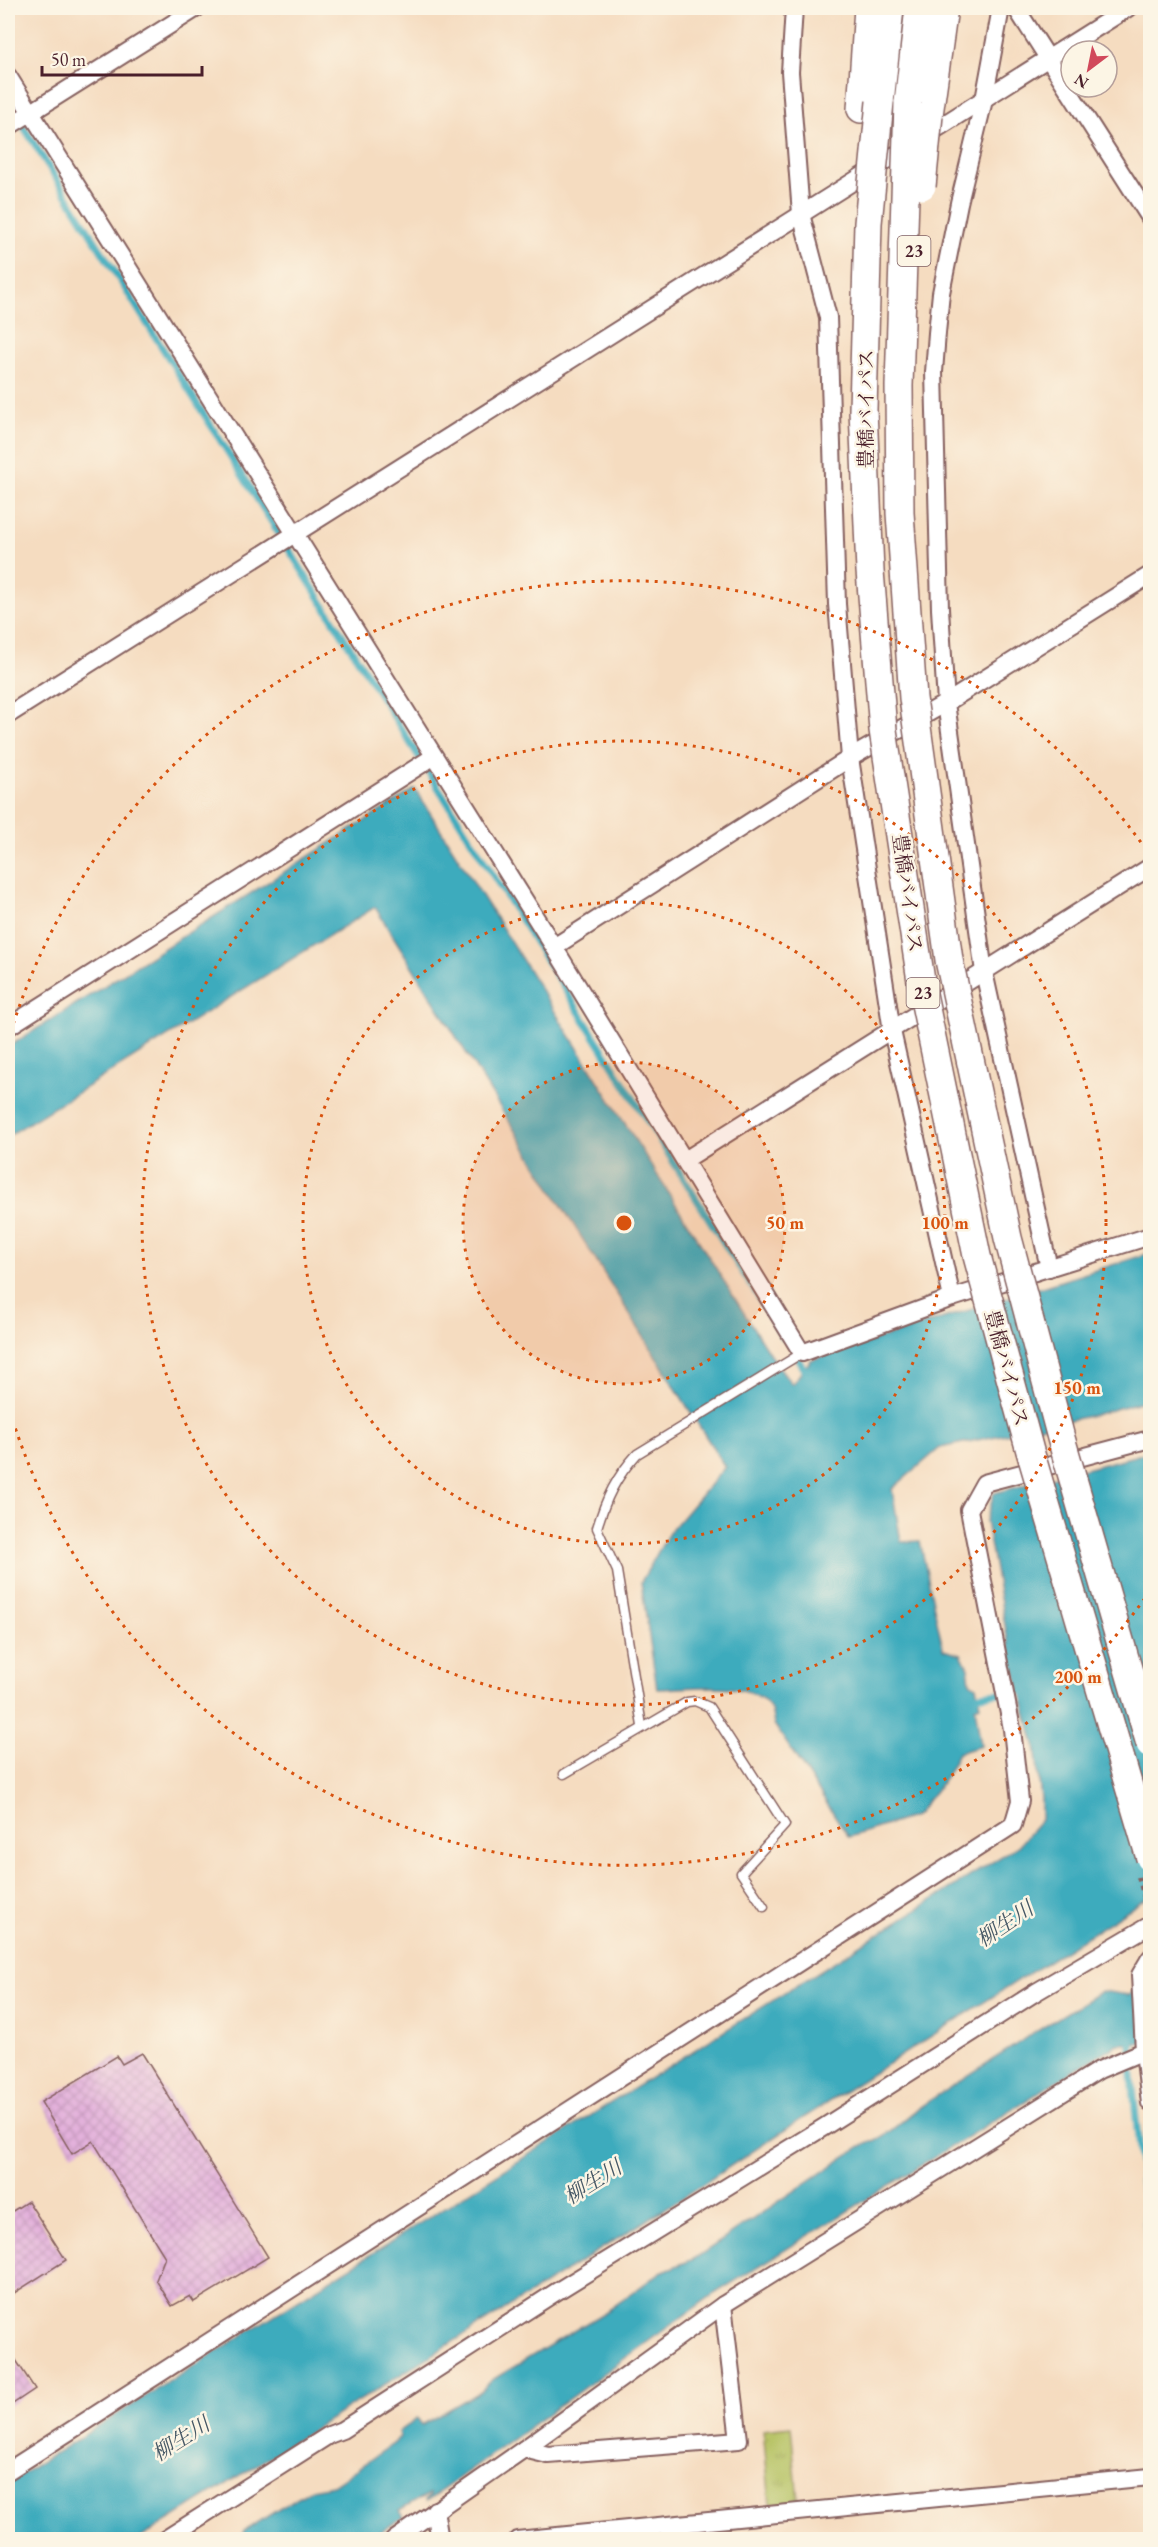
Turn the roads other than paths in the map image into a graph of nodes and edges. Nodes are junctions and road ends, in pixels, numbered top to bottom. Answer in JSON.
{"nodes":[{"id":1,"x":197,"y":8,"type":"edge"},
{"id":2,"x":794,"y":8,"type":"edge"},
{"id":3,"x":868,"y":8,"type":"edge"},
{"id":4,"x":890,"y":8,"type":"edge"},
{"id":5,"x":919,"y":8,"type":"edge"},
{"id":6,"x":944,"y":8,"type":"edge"},
{"id":7,"x":1001,"y":8,"type":"edge"},
{"id":8,"x":1016,"y":8,"type":"edge"},
{"id":9,"x":1128,"y":8,"type":"edge"},
{"id":10,"x":1048,"y":58,"type":"junction"},
{"id":11,"x":8,"y":76,"type":"edge"},
{"id":12,"x":984,"y":100,"type":"junction"},
{"id":13,"x":871,"y":105,"type":"junction"},
{"id":14,"x":919,"y":110,"type":"junction"},
{"id":15,"x":30,"y":113,"type":"junction"},
{"id":16,"x":8,"y":127,"type":"edge"},
{"id":17,"x":801,"y":214,"type":"junction"},
{"id":18,"x":1150,"y":218,"type":"edge"},
{"id":19,"x":294,"y":534,"type":"junction"},
{"id":20,"x":1150,"y":575,"type":"edge"},
{"id":21,"x":946,"y":703,"type":"junction"},
{"id":22,"x":8,"y":715,"type":"edge"},
{"id":23,"x":433,"y":757,"type":"junction"},
{"id":24,"x":850,"y":758,"type":"junction"},
{"id":25,"x":1150,"y":867,"type":"edge"},
{"id":26,"x":554,"y":947,"type":"junction"},
{"id":27,"x":984,"y":972,"type":"junction"},
{"id":28,"x":8,"y":1027,"type":"edge"},
{"id":29,"x":892,"y":1031,"type":"junction"},
{"id":30,"x":685,"y":1160,"type":"junction"},
{"id":31,"x":1150,"y":1236,"type":"edge"},
{"id":32,"x":1049,"y":1268,"type":"junction"},
{"id":33,"x":952,"y":1298,"type":"junction"},
{"id":34,"x":801,"y":1353,"type":"junction"},
{"id":35,"x":1150,"y":1439,"type":"edge"},
{"id":36,"x":642,"y":1726,"type":"junction"},
{"id":37,"x":1150,"y":1744,"type":"edge"},
{"id":38,"x":564,"y":1774,"type":"dead end"},
{"id":39,"x":1150,"y":1858,"type":"edge"},
{"id":40,"x":764,"y":1907,"type":"dead end"},
{"id":41,"x":1150,"y":1925,"type":"edge"},
{"id":42,"x":1150,"y":1958,"type":"edge"},
{"id":43,"x":1146,"y":2052,"type":"edge"},
{"id":44,"x":1150,"y":2103,"type":"edge"},
{"id":45,"x":723,"y":2305,"type":"junction"},
{"id":46,"x":524,"y":2450,"type":"junction"},
{"id":47,"x":8,"y":2471,"type":"edge"},
{"id":48,"x":1150,"y":2477,"type":"edge"},
{"id":49,"x":435,"y":2510,"type":"junction"},
{"id":50,"x":164,"y":2540,"type":"edge"},
{"id":51,"x":394,"y":2540,"type":"edge"},
{"id":52,"x":440,"y":2540,"type":"edge"},
{"id":53,"x":518,"y":2540,"type":"edge"}],
"edges":[{"from":1,"to":15,"type":"street"},
{"from":2,"to":17,"type":"street"},
{"from":3,"to":13,"type":"highway","number":"23"},
{"from":4,"to":13,"type":"highway","name":"豊橋バイパス","number":"23"},
{"from":5,"to":14,"type":"highway","name":"豊橋バイパス","number":"23"},
{"from":6,"to":14,"type":"highway","number":"23"},
{"from":7,"to":12,"type":"street"},
{"from":8,"to":10,"type":"street"},
{"from":9,"to":10,"type":"street"},
{"from":10,"to":12,"type":"street"},
{"from":10,"to":18,"type":"street"},
{"from":11,"to":15,"type":"street"},
{"from":12,"to":17,"type":"street"},
{"from":12,"to":21,"type":"street"},
{"from":13,"to":39,"type":"highway","name":"豊橋バイパス","number":"23","bridge":true},
{"from":14,"to":37,"type":"highway","name":"豊橋バイパス","number":"23","bridge":true},
{"from":15,"to":16,"type":"street"},
{"from":15,"to":19,"type":"street"},
{"from":17,"to":19,"type":"street"},
{"from":17,"to":24,"type":"street"},
{"from":19,"to":22,"type":"street"},
{"from":19,"to":23,"type":"street"},
{"from":20,"to":21,"type":"street"},
{"from":21,"to":24,"type":"street"},
{"from":21,"to":27,"type":"street"},
{"from":23,"to":26,"type":"street"},
{"from":23,"to":28,"type":"street"},
{"from":24,"to":26,"type":"street"},
{"from":24,"to":29,"type":"street"},
{"from":25,"to":27,"type":"street"},
{"from":26,"to":30,"type":"street"},
{"from":27,"to":29,"type":"street"},
{"from":27,"to":32,"type":"street"},
{"from":29,"to":30,"type":"street"},
{"from":29,"to":33,"type":"street"},
{"from":30,"to":34,"type":"street"},
{"from":31,"to":32,"type":"street"},
{"from":32,"to":33,"type":"street"},
{"from":33,"to":34,"type":"street"},
{"from":34,"to":36,"type":"lane"},
{"from":35,"to":47,"type":"street"},
{"from":36,"to":38,"type":"lane"},
{"from":36,"to":40,"type":"lane"},
{"from":41,"to":50,"type":"street"},
{"from":42,"to":43,"type":"street"},
{"from":43,"to":44,"type":"street"},
{"from":43,"to":45,"type":"street"},
{"from":45,"to":46,"type":"street"},
{"from":45,"to":46,"type":"street"},
{"from":46,"to":49,"type":"street"},
{"from":48,"to":53,"type":"street"},
{"from":49,"to":51,"type":"street"},
{"from":49,"to":52,"type":"street"}]}
